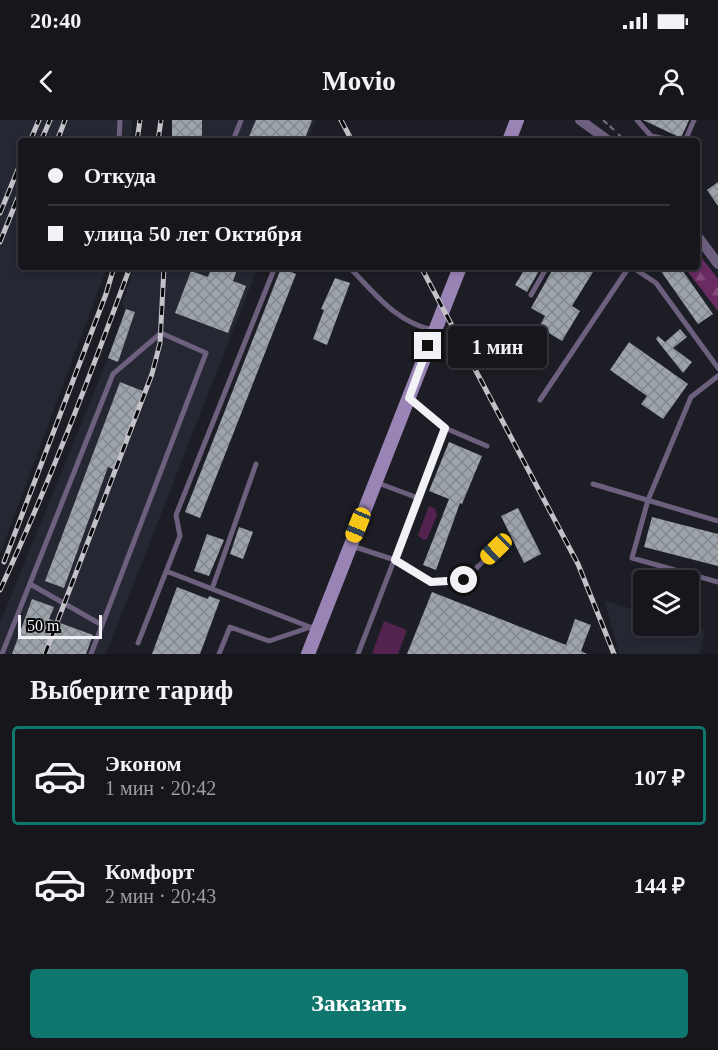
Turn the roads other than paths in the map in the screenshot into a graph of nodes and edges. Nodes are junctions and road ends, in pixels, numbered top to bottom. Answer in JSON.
{"nodes":[{"id":1,"x":120,"y":120,"type":"edge"},
{"id":2,"x":241,"y":120,"type":"edge"},
{"id":3,"x":518,"y":120,"type":"edge"},
{"id":4,"x":580,"y":120,"type":"edge"},
{"id":5,"x":637,"y":120,"type":"edge"},
{"id":6,"x":694,"y":120,"type":"edge"},
{"id":7,"x":119,"y":138,"type":"edge"},
{"id":8,"x":234,"y":138,"type":"edge"},
{"id":9,"x":510,"y":138,"type":"edge"},
{"id":10,"x":605,"y":138,"type":"edge"},
{"id":11,"x":649,"y":138,"type":"edge"},
{"id":12,"x":686,"y":138,"type":"edge"},
{"id":13,"x":700,"y":240,"type":"edge"},
{"id":14,"x":718,"y":264,"type":"edge"},
{"id":15,"x":274,"y":270,"type":"edge"},
{"id":16,"x":352,"y":270,"type":"edge"},
{"id":17,"x":459,"y":270,"type":"edge"},
{"id":18,"x":545,"y":270,"type":"edge"},
{"id":19,"x":628,"y":270,"type":"edge"},
{"id":20,"x":635,"y":270,"type":"edge"},
{"id":21,"x":531,"y":295,"type":"dead end"},
{"id":22,"x":435,"y":330,"type":"junction"},
{"id":23,"x":718,"y":368,"type":"edge"},
{"id":24,"x":718,"y":376,"type":"edge"},
{"id":25,"x":409,"y":398,"type":"junction"},
{"id":26,"x":540,"y":400,"type":"dead end"},
{"id":27,"x":445,"y":428,"type":"junction"},
{"id":28,"x":487,"y":446,"type":"dead end"},
{"id":29,"x":256,"y":464,"type":"dead end"},
{"id":30,"x":376,"y":482,"type":"junction"},
{"id":31,"x":593,"y":484,"type":"dead end"},
{"id":32,"x":418,"y":498,"type":"junction"},
{"id":33,"x":648,"y":500,"type":"junction"},
{"id":34,"x":718,"y":521,"type":"edge"},
{"id":35,"x":350,"y":546,"type":"junction"},
{"id":36,"x":496,"y":549,"type":"dead end"},
{"id":37,"x":395,"y":560,"type":"junction"},
{"id":38,"x":166,"y":571,"type":"junction"},
{"id":39,"x":718,"y":582,"type":"edge"},
{"id":40,"x":30,"y":584,"type":"junction"},
{"id":41,"x":212,"y":589,"type":"junction"},
{"id":42,"x":102,"y":625,"type":"junction"},
{"id":43,"x":314,"y":629,"type":"junction"},
{"id":44,"x":138,"y":643,"type":"dead end"},
{"id":45,"x":2,"y":654,"type":"edge"},
{"id":46,"x":91,"y":654,"type":"edge"},
{"id":47,"x":219,"y":654,"type":"edge"},
{"id":48,"x":308,"y":654,"type":"edge"},
{"id":49,"x":358,"y":654,"type":"edge"}],
"edges":[{"from":1,"to":7,"type":"lane"},
{"from":2,"to":8,"type":"lane"},
{"from":3,"to":9,"type":"main road"},
{"from":4,"to":10,"type":"street"},
{"from":5,"to":11,"type":"lane"},
{"from":6,"to":12,"type":"lane"},
{"from":13,"to":14,"type":"street"},
{"from":15,"to":38,"type":"lane"},
{"from":16,"to":22,"type":"lane"},
{"from":17,"to":22,"type":"main road"},
{"from":18,"to":21,"type":"lane"},
{"from":19,"to":26,"type":"lane"},
{"from":20,"to":23,"type":"lane"},
{"from":22,"to":25,"type":"main road"},
{"from":24,"to":33,"type":"lane"},
{"from":25,"to":27,"type":"lane"},
{"from":25,"to":30,"type":"main road"},
{"from":27,"to":28,"type":"lane"},
{"from":27,"to":32,"type":"lane"},
{"from":29,"to":41,"type":"lane"},
{"from":30,"to":32,"type":"lane"},
{"from":30,"to":35,"type":"main road"},
{"from":31,"to":33,"type":"lane"},
{"from":32,"to":37,"type":"lane"},
{"from":33,"to":34,"type":"lane"},
{"from":33,"to":39,"type":"lane"},
{"from":35,"to":37,"type":"lane"},
{"from":35,"to":43,"type":"main road"},
{"from":36,"to":37,"type":"lane"},
{"from":37,"to":49,"type":"lane"},
{"from":38,"to":41,"type":"lane"},
{"from":38,"to":44,"type":"lane"},
{"from":40,"to":42,"type":"lane"},
{"from":40,"to":42,"type":"lane"},
{"from":40,"to":45,"type":"lane"},
{"from":41,"to":43,"type":"lane"},
{"from":42,"to":46,"type":"lane"},
{"from":43,"to":47,"type":"lane"},
{"from":43,"to":48,"type":"main road"}]}
